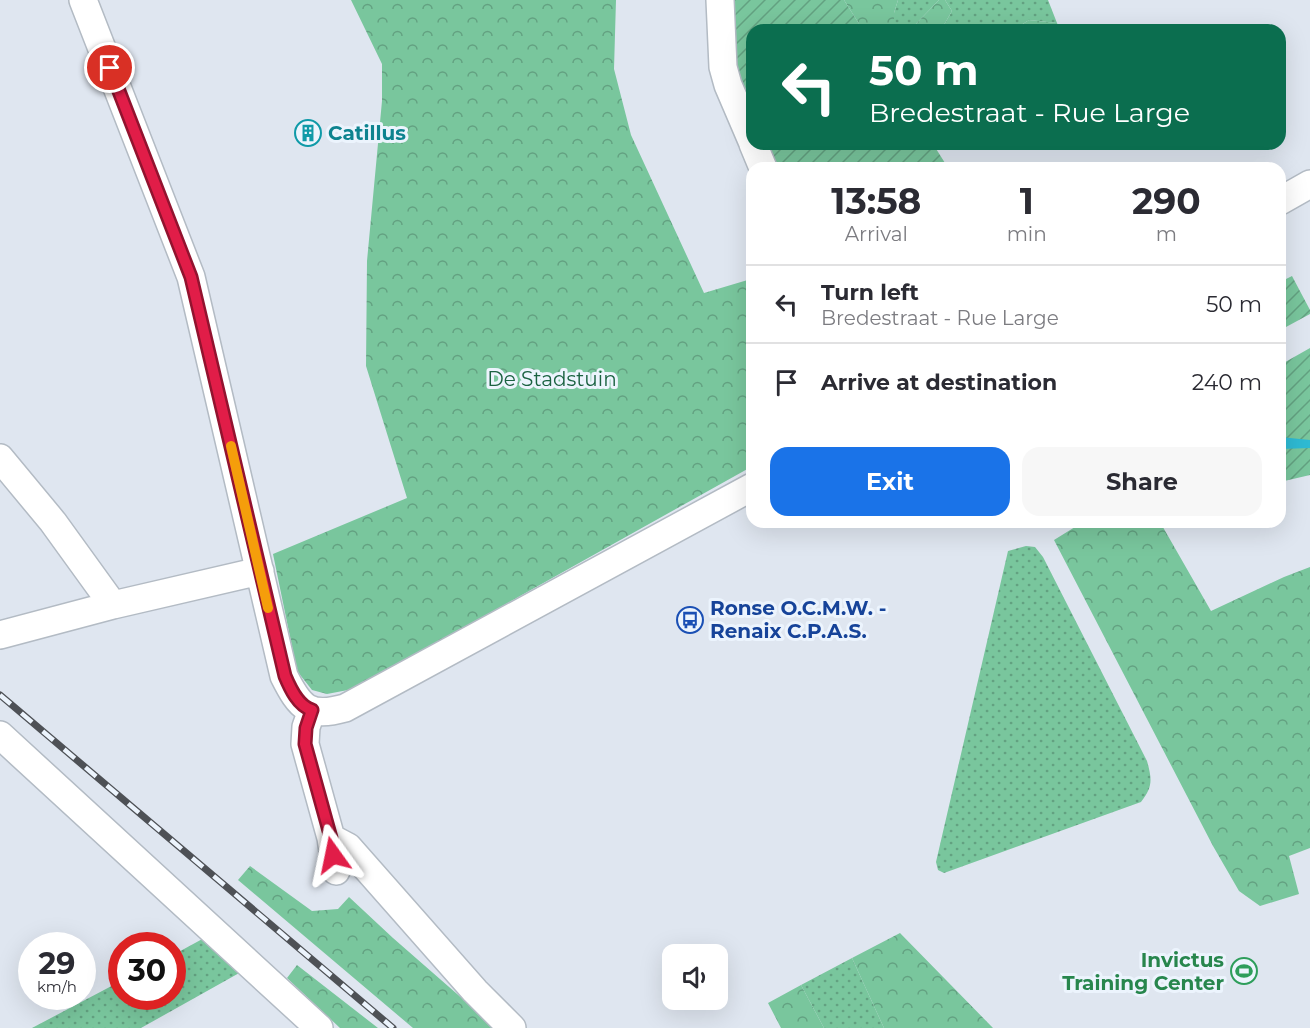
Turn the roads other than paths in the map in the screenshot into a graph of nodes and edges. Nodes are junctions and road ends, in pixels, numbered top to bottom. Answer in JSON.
{"nodes":[{"id":1,"x":83,"y":0,"type":"edge"},
{"id":2,"x":720,"y":0,"type":"edge"},
{"id":3,"x":746,"y":128,"type":"edge"},
{"id":4,"x":1310,"y":184,"type":"edge"},
{"id":5,"x":1286,"y":198,"type":"edge"},
{"id":6,"x":0,"y":458,"type":"edge"},
{"id":7,"x":746,"y":490,"type":"edge"},
{"id":8,"x":260,"y":571,"type":"junction"},
{"id":9,"x":113,"y":604,"type":"junction"},
{"id":10,"x":0,"y":635,"type":"edge"},
{"id":11,"x":312,"y":710,"type":"junction"},
{"id":12,"x":0,"y":735,"type":"edge"},
{"id":13,"x":331,"y":838,"type":"junction"},
{"id":14,"x":336,"y":871,"type":"dead end"},
{"id":15,"x":319,"y":1028,"type":"edge"},
{"id":16,"x":512,"y":1028,"type":"edge"}],
"edges":[{"from":1,"to":8,"type":"street"},
{"from":2,"to":3,"type":"street"},
{"from":4,"to":5,"type":"street"},
{"from":6,"to":9,"type":"street"},
{"from":7,"to":11,"type":"street"},
{"from":8,"to":9,"type":"street"},
{"from":8,"to":11,"type":"street"},
{"from":9,"to":10,"type":"street"},
{"from":11,"to":13,"type":"street"},
{"from":12,"to":15,"type":"street"},
{"from":13,"to":14,"type":"street"},
{"from":13,"to":16,"type":"street"}]}
